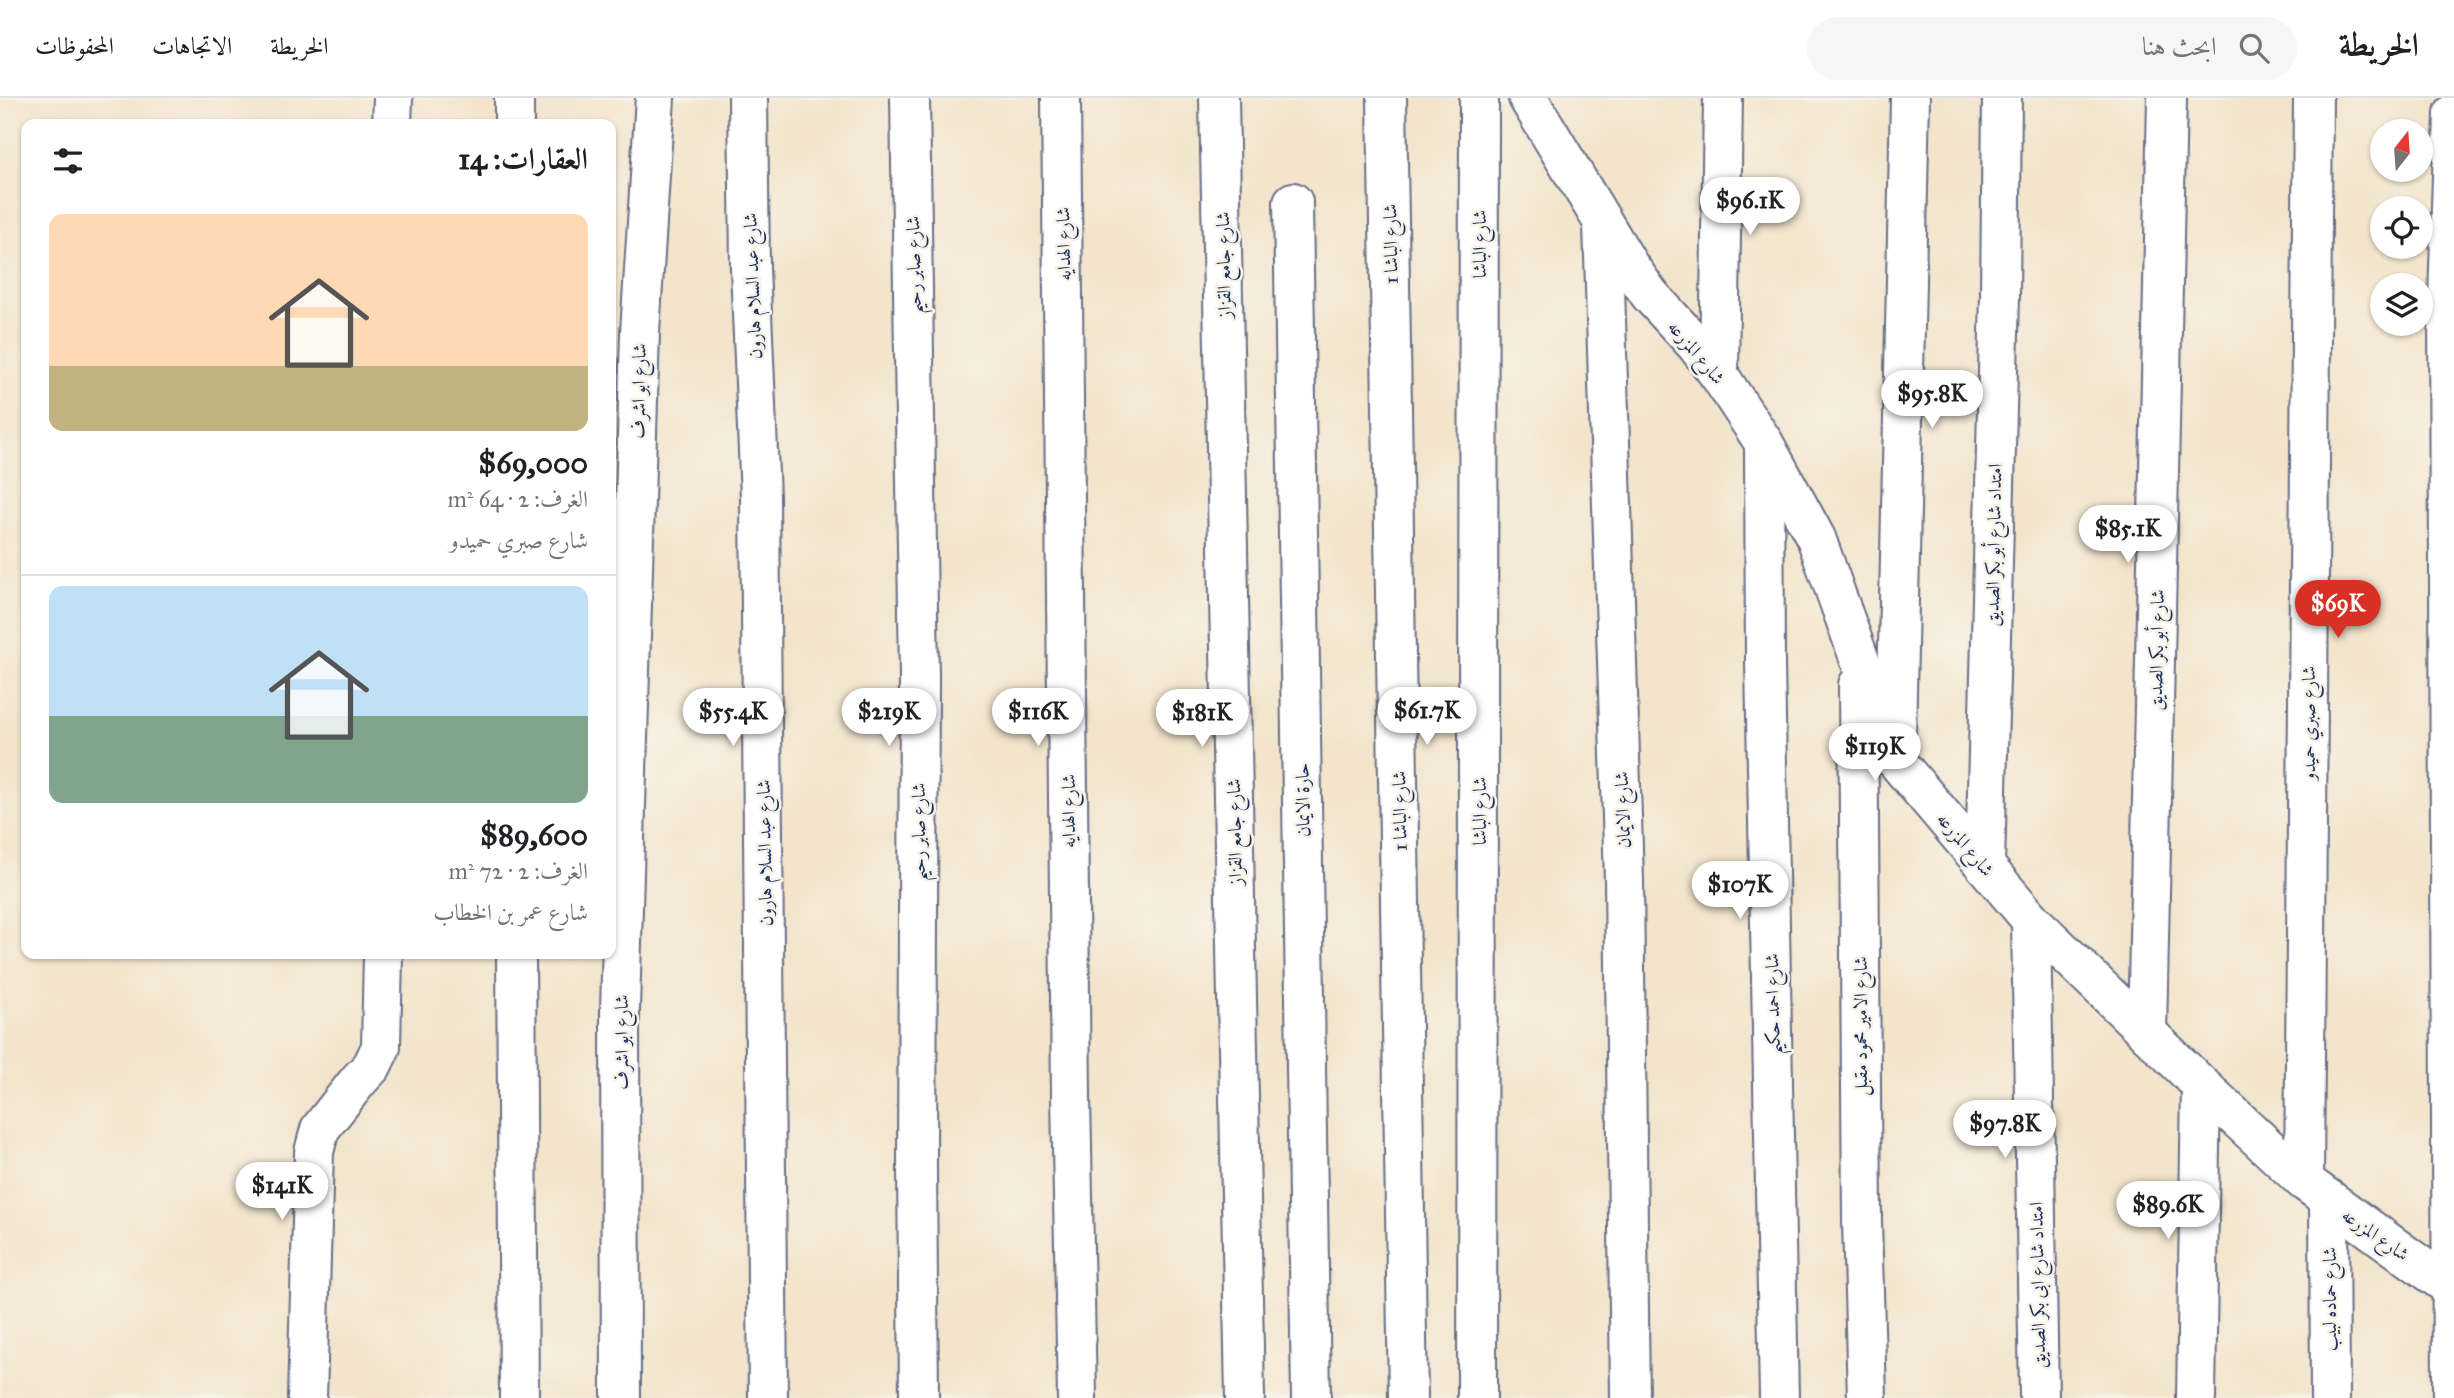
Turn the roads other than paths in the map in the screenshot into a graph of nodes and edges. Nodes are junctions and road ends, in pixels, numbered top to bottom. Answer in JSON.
{"nodes":[{"id":1,"x":393,"y":98,"type":"edge"},
{"id":2,"x":514,"y":98,"type":"edge"},
{"id":3,"x":654,"y":98,"type":"edge"},
{"id":4,"x":748,"y":98,"type":"edge"},
{"id":5,"x":910,"y":98,"type":"edge"},
{"id":6,"x":1061,"y":98,"type":"edge"},
{"id":7,"x":1219,"y":98,"type":"edge"},
{"id":8,"x":1387,"y":98,"type":"edge"},
{"id":9,"x":1479,"y":98,"type":"edge"},
{"id":10,"x":1528,"y":98,"type":"edge"},
{"id":11,"x":1723,"y":98,"type":"edge"},
{"id":12,"x":1910,"y":98,"type":"edge"},
{"id":13,"x":2002,"y":98,"type":"edge"},
{"id":14,"x":2167,"y":98,"type":"edge"},
{"id":15,"x":2313,"y":98,"type":"edge"},
{"id":16,"x":2454,"y":113,"type":"edge"},
{"id":17,"x":392,"y":119,"type":"edge"},
{"id":18,"x":514,"y":119,"type":"edge"},
{"id":19,"x":1293,"y":202,"type":"dead end"},
{"id":20,"x":1603,"y":223,"type":"junction"},
{"id":21,"x":1718,"y":375,"type":"junction"},
{"id":22,"x":1764,"y":443,"type":"junction"},
{"id":23,"x":1858,"y":655,"type":"junction"},
{"id":24,"x":1896,"y":761,"type":"junction"},
{"id":25,"x":1985,"y":866,"type":"junction"},
{"id":26,"x":2031,"y":920,"type":"junction"},
{"id":27,"x":383,"y":959,"type":"edge"},
{"id":28,"x":516,"y":959,"type":"edge"},
{"id":29,"x":2147,"y":1033,"type":"junction"},
{"id":30,"x":2201,"y":1085,"type":"junction"},
{"id":31,"x":2316,"y":1191,"type":"junction"},
{"id":32,"x":2453,"y":1289,"type":"edge"},
{"id":33,"x":307,"y":1398,"type":"edge"},
{"id":34,"x":519,"y":1398,"type":"edge"},
{"id":35,"x":621,"y":1398,"type":"edge"},
{"id":36,"x":768,"y":1398,"type":"edge"},
{"id":37,"x":919,"y":1398,"type":"edge"},
{"id":38,"x":1077,"y":1398,"type":"edge"},
{"id":39,"x":1245,"y":1398,"type":"edge"},
{"id":40,"x":1311,"y":1398,"type":"edge"},
{"id":41,"x":1408,"y":1398,"type":"edge"},
{"id":42,"x":1477,"y":1398,"type":"edge"},
{"id":43,"x":1630,"y":1398,"type":"edge"},
{"id":44,"x":1779,"y":1398,"type":"edge"},
{"id":45,"x":1867,"y":1398,"type":"edge"},
{"id":46,"x":2039,"y":1398,"type":"edge"},
{"id":47,"x":2196,"y":1398,"type":"edge"},
{"id":48,"x":2330,"y":1398,"type":"edge"},
{"id":49,"x":2452,"y":1398,"type":"edge"}],
"edges":[{"from":1,"to":17,"type":"street"},
{"from":2,"to":18,"type":"street"},
{"from":3,"to":35,"type":"street","name":"شارع ابو اشرف"},
{"from":4,"to":36,"type":"street","name":"شارع عبد السلام هارون"},
{"from":5,"to":37,"type":"street","name":"شارع صابر رحيم"},
{"from":6,"to":38,"type":"street","name":"شارع الهدايه"},
{"from":7,"to":39,"type":"street","name":"شارع جامع القزاز"},
{"from":8,"to":41,"type":"street","name":"شارع الباشا 1"},
{"from":9,"to":42,"type":"street","name":"شارع الباشا"},
{"from":10,"to":20,"type":"street","name":"شارع المزرعه"},
{"from":11,"to":21,"type":"street"},
{"from":12,"to":24,"type":"street"},
{"from":13,"to":25,"type":"street","name":"امتداد شارع أبو بكر الصديق"},
{"from":14,"to":29,"type":"street","name":"شارع أبو بكر الصديق"},
{"from":15,"to":31,"type":"street","name":"شارع صبري حميدو"},
{"from":16,"to":32,"type":"street"},
{"from":19,"to":40,"type":"street","name":"حارة الايمان"},
{"from":20,"to":21,"type":"street","name":"شارع المزرعه"},
{"from":20,"to":43,"type":"street","name":"شارع الايمان"},
{"from":21,"to":22,"type":"street","name":"شارع المزرعه"},
{"from":22,"to":23,"type":"street","name":"شارع المزرعه"},
{"from":22,"to":44,"type":"street","name":"شارع احمد حكيم"},
{"from":23,"to":24,"type":"street","name":"شارع المزرعه"},
{"from":23,"to":45,"type":"street","name":"شارع الامير محمود مقبل"},
{"from":24,"to":25,"type":"street","name":"شارع المزرعه"},
{"from":25,"to":26,"type":"street","name":"شارع المزرعه"},
{"from":26,"to":29,"type":"street","name":"شارع المزرعه"},
{"from":26,"to":46,"type":"street","name":"امتداد شارع ابى بكر الصديق"},
{"from":27,"to":33,"type":"street"},
{"from":28,"to":34,"type":"street"},
{"from":29,"to":30,"type":"street","name":"شارع المزرعه"},
{"from":30,"to":31,"type":"street","name":"شارع المزرعه"},
{"from":30,"to":47,"type":"street"},
{"from":31,"to":32,"type":"street","name":"شارع المزرعه"},
{"from":31,"to":48,"type":"street","name":"شارع حماده لبيب"},
{"from":32,"to":49,"type":"street"}]}
